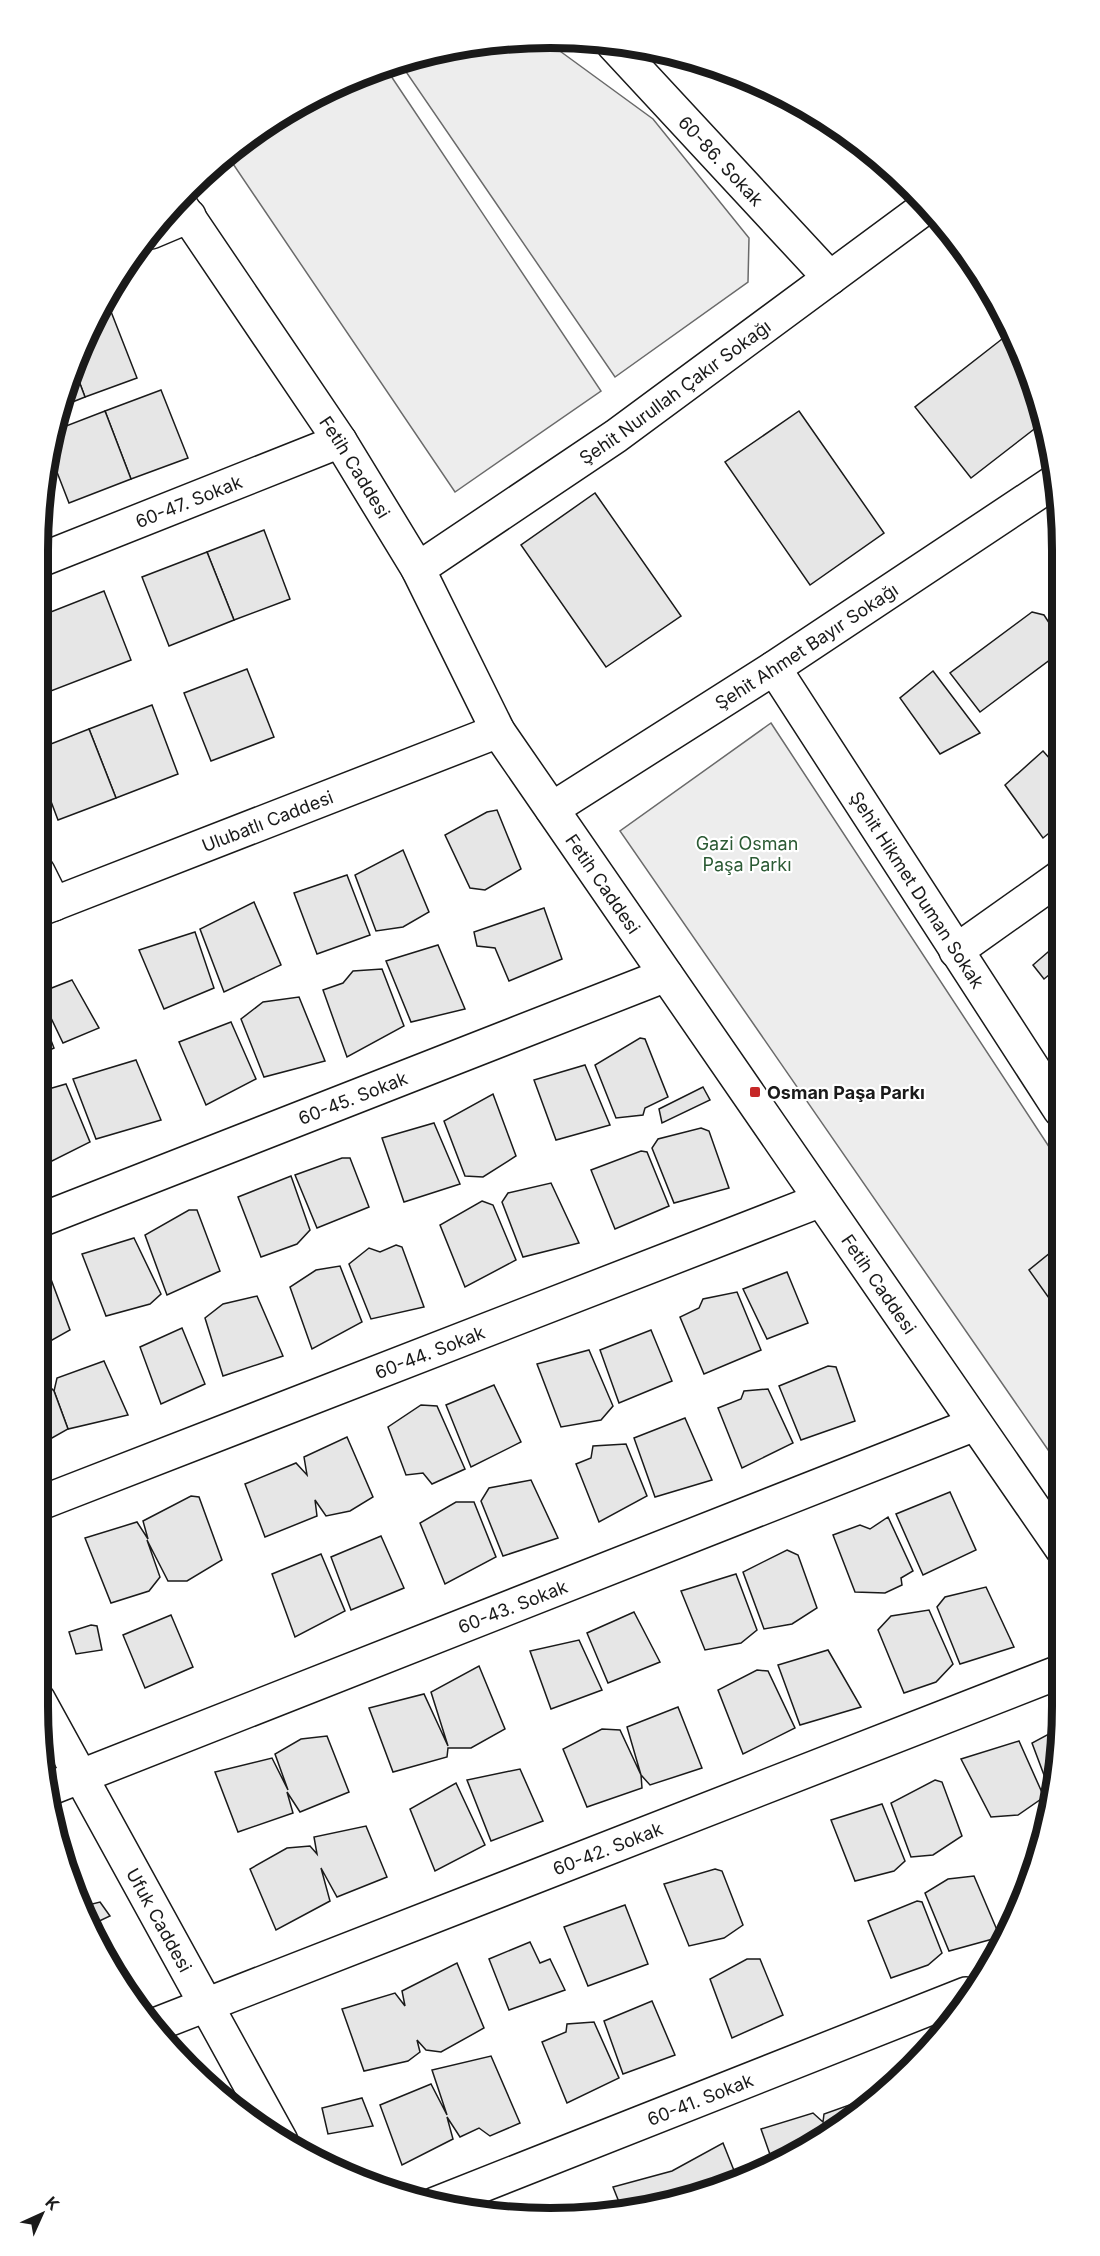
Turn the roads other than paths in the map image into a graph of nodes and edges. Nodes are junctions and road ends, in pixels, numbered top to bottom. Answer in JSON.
{"nodes":[{"id":1,"x":621,"y":53,"type":"edge"},
{"id":2,"x":183,"y":208,"type":"edge"},
{"id":3,"x":920,"y":211,"type":"edge"},
{"id":4,"x":830,"y":278,"type":"junction"},
{"id":5,"x":340,"y":441,"type":"junction"},
{"id":6,"x":1048,"y":486,"type":"edge"},
{"id":7,"x":48,"y":557,"type":"edge"},
{"id":8,"x":418,"y":569,"type":"junction"},
{"id":9,"x":774,"y":668,"type":"junction"},
{"id":10,"x":498,"y":731,"type":"junction"},
{"id":11,"x":552,"y":808,"type":"junction"},
{"id":12,"x":1052,"y":883,"type":"edge"},
{"id":13,"x":48,"y":906,"type":"edge"},
{"id":14,"x":956,"y":951,"type":"junction"},
{"id":15,"x":666,"y":975,"type":"junction"},
{"id":16,"x":1052,"y":1098,"type":"edge"},
{"id":17,"x":821,"y":1200,"type":"junction"},
{"id":18,"x":48,"y":1217,"type":"edge"},
{"id":19,"x":975,"y":1424,"type":"junction"},
{"id":20,"x":48,"y":1500,"type":"edge"},
{"id":21,"x":1052,"y":1535,"type":"edge"},
{"id":22,"x":1052,"y":1675,"type":"edge"},
{"id":23,"x":49,"y":1733,"type":"edge"},
{"id":24,"x":65,"y":1783,"type":"edge"},
{"id":25,"x":959,"y":1997,"type":"edge"},
{"id":26,"x":207,"y":2004,"type":"junction"},
{"id":27,"x":161,"y":2022,"type":"edge"},
{"id":28,"x":271,"y":2123,"type":"edge"},
{"id":29,"x":451,"y":2198,"type":"edge"}],
"edges":[{"from":1,"to":4,"type":"street","name":"60-86. Sokak"},
{"from":2,"to":5,"type":"street","name":"Fetih Caddesi"},
{"from":3,"to":4,"type":"street","name":"Şehit Nurullah Çakır Sokağı"},
{"from":4,"to":8,"type":"street","name":"Şehit Nurullah Çakır Sokağı"},
{"from":5,"to":7,"type":"street","name":"60-47. Sokak"},
{"from":5,"to":8,"type":"street","name":"Fetih Caddesi"},
{"from":6,"to":9,"type":"street","name":"Şehit Ahmet Bayır Sokağı"},
{"from":8,"to":10,"type":"street","name":"Fetih Caddesi"},
{"from":9,"to":11,"type":"street","name":"Şehit Ahmet Bayır Sokağı"},
{"from":9,"to":14,"type":"street","name":"Şehit Hikmet Duman Sokak"},
{"from":10,"to":11,"type":"street","name":"Fetih Caddesi"},
{"from":10,"to":13,"type":"street","name":"Ulubatlı Caddesi"},
{"from":11,"to":15,"type":"street","name":"Fetih Caddesi"},
{"from":12,"to":14,"type":"street"},
{"from":14,"to":16,"type":"street","name":"Şehit Hikmet Duman Sokak"},
{"from":15,"to":17,"type":"street","name":"Fetih Caddesi"},
{"from":15,"to":18,"type":"street","name":"60-45. Sokak"},
{"from":17,"to":19,"type":"street","name":"Fetih Caddesi"},
{"from":17,"to":20,"type":"street","name":"60-44. Sokak"},
{"from":19,"to":21,"type":"street","name":"Fetih Caddesi"},
{"from":19,"to":24,"type":"street","name":"60-43. Sokak"},
{"from":22,"to":26,"type":"street","name":"60-42. Sokak"},
{"from":23,"to":24,"type":"street","name":"Ufuk Caddesi"},
{"from":24,"to":26,"type":"street","name":"Ufuk Caddesi"},
{"from":25,"to":29,"type":"street","name":"60-41. Sokak"},
{"from":26,"to":27,"type":"street","name":"60-42. Sokak"},
{"from":26,"to":28,"type":"street","name":"Ufuk Caddesi"}]}
